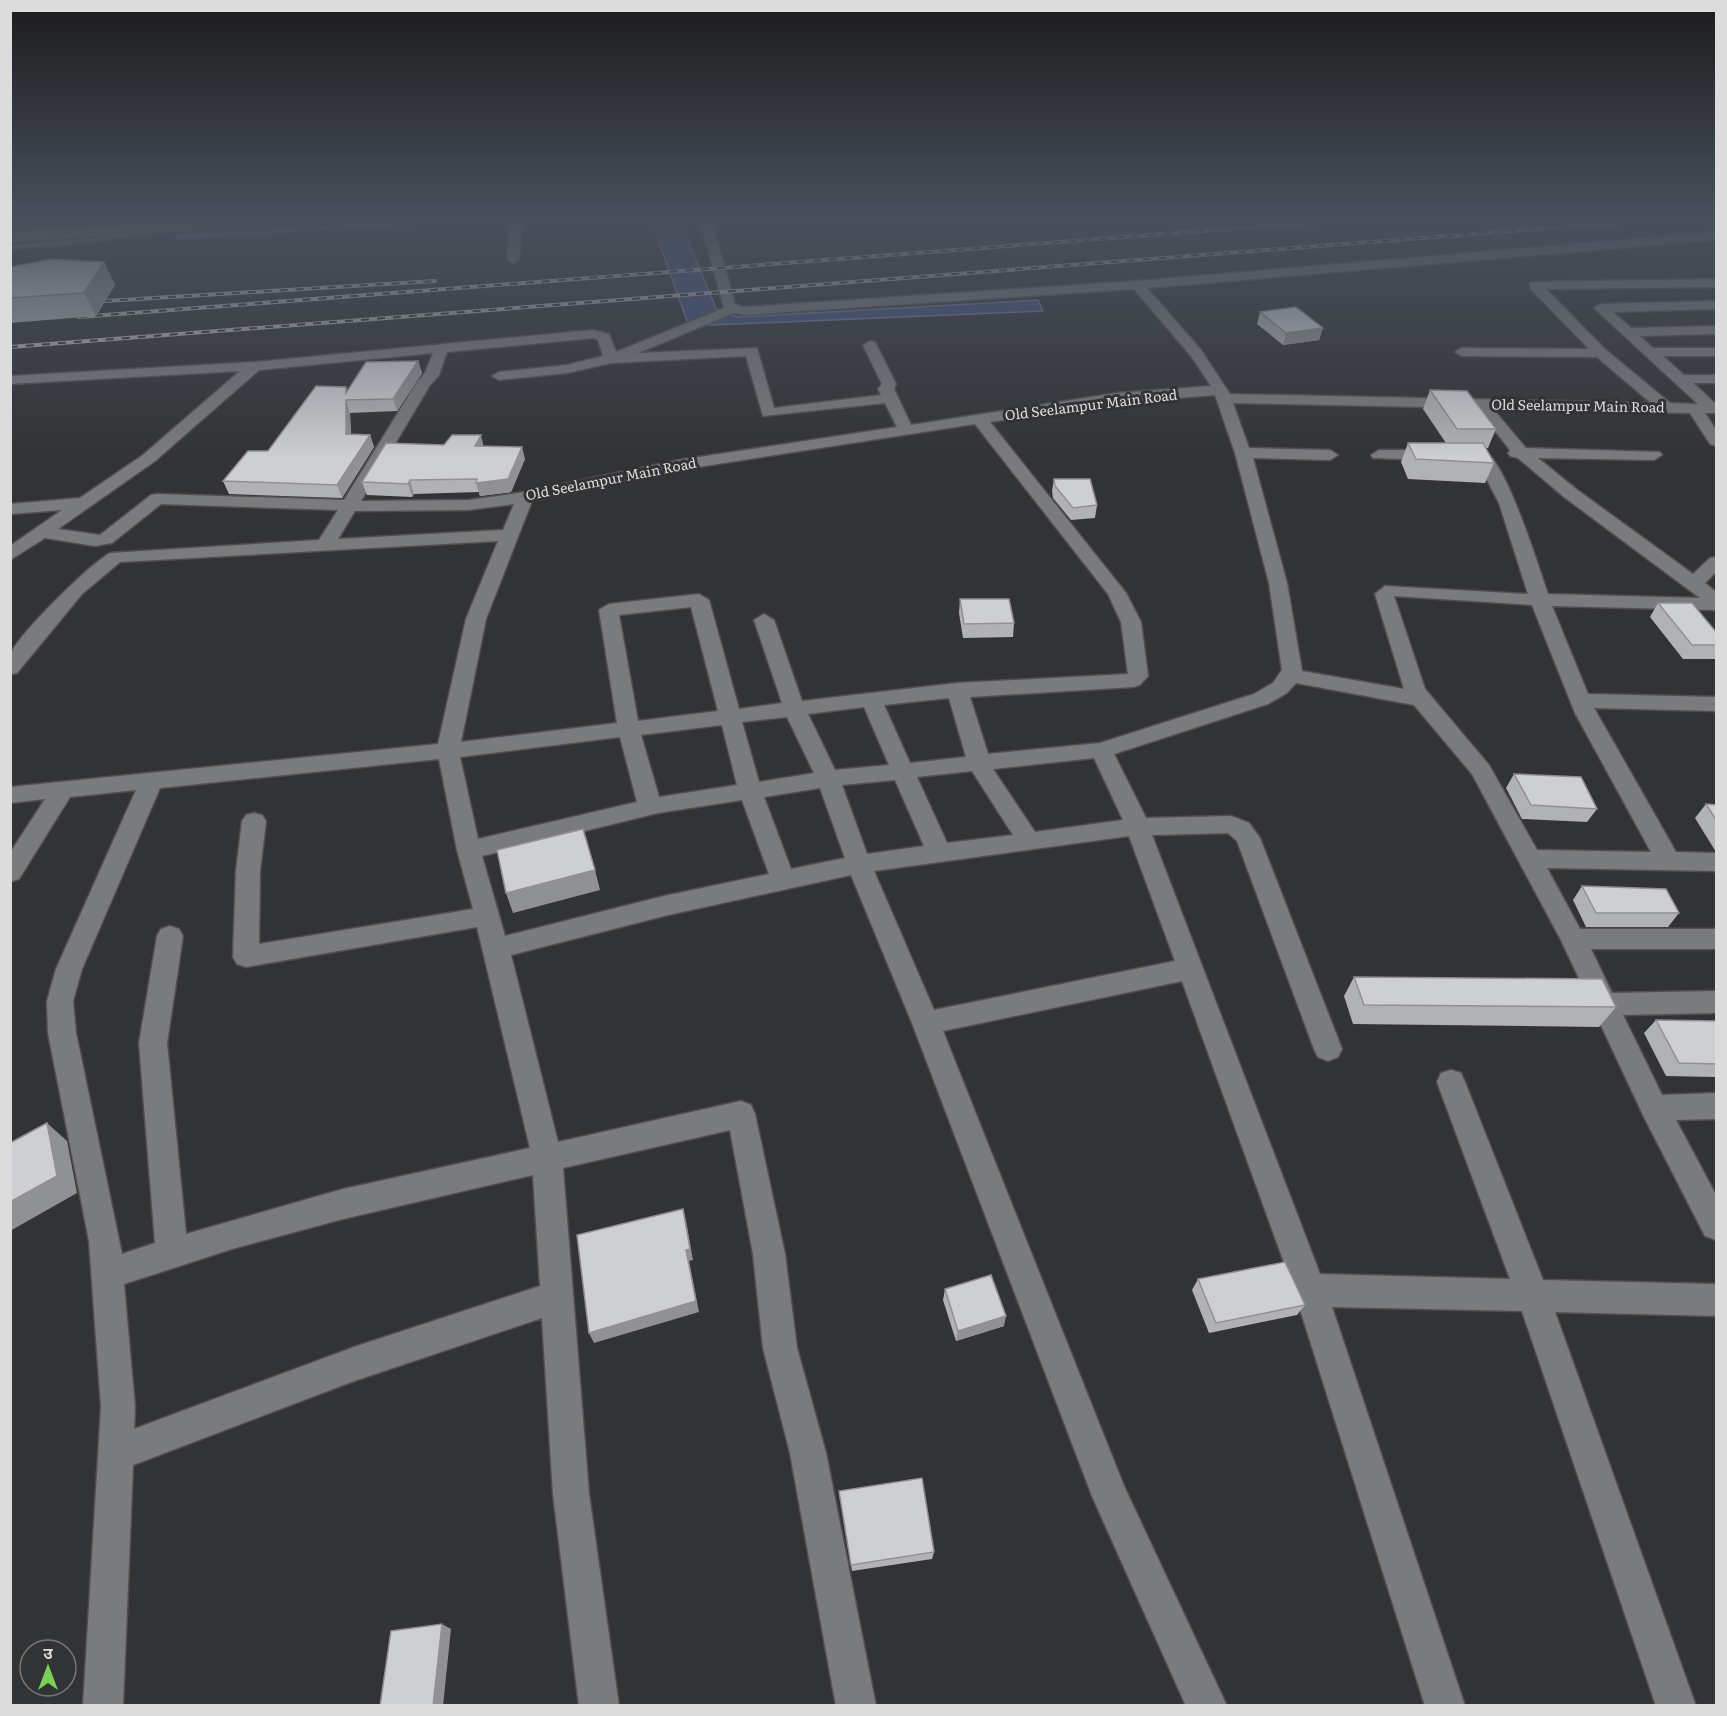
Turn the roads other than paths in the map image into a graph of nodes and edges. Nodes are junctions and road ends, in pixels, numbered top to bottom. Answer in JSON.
{"nodes":[{"id":1,"x":727,"y":298,"type":"edge"},
{"id":2,"x":944,"y":298,"type":"edge"},
{"id":3,"x":1149,"y":298,"type":"edge"},
{"id":4,"x":1548,"y":298,"type":"edge"},
{"id":5,"x":1716,"y":305,"type":"edge"},
{"id":6,"x":729,"y":311,"type":"junction"},
{"id":7,"x":1716,"y":330,"type":"edge"},
{"id":8,"x":1627,"y":332,"type":"junction"},
{"id":9,"x":870,"y":345,"type":"dead end"},
{"id":10,"x":441,"y":350,"type":"junction"},
{"id":11,"x":1462,"y":352,"type":"dead end"},
{"id":12,"x":1650,"y":352,"type":"junction"},
{"id":13,"x":1716,"y":352,"type":"edge"},
{"id":14,"x":1601,"y":353,"type":"junction"},
{"id":15,"x":611,"y":360,"type":"junction"},
{"id":16,"x":255,"y":366,"type":"junction"},
{"id":17,"x":499,"y":376,"type":"dead end"},
{"id":18,"x":1681,"y":379,"type":"junction"},
{"id":19,"x":1716,"y":379,"type":"edge"},
{"id":20,"x":10,"y":380,"type":"edge"},
{"id":21,"x":1223,"y":397,"type":"junction"},
{"id":22,"x":890,"y":398,"type":"junction"},
{"id":23,"x":1482,"y":405,"type":"junction"},
{"id":24,"x":1665,"y":407,"type":"junction"},
{"id":25,"x":1694,"y":408,"type":"junction"},
{"id":26,"x":1715,"y":409,"type":"edge"},
{"id":27,"x":980,"y":420,"type":"junction"},
{"id":28,"x":906,"y":430,"type":"junction"},
{"id":29,"x":1716,"y":441,"type":"edge"},
{"id":30,"x":1243,"y":453,"type":"junction"},
{"id":31,"x":1521,"y":453,"type":"junction"},
{"id":32,"x":1330,"y":454,"type":"dead end"},
{"id":33,"x":1654,"y":454,"type":"dead end"},
{"id":34,"x":1378,"y":455,"type":"dead end"},
{"id":35,"x":1448,"y":455,"type":"edge"},
{"id":36,"x":525,"y":497,"type":"junction"},
{"id":37,"x":84,"y":504,"type":"junction"},
{"id":38,"x":348,"y":506,"type":"junction"},
{"id":39,"x":10,"y":509,"type":"edge"},
{"id":40,"x":42,"y":532,"type":"junction"},
{"id":41,"x":511,"y":536,"type":"junction"},
{"id":42,"x":324,"y":547,"type":"junction"},
{"id":43,"x":10,"y":555,"type":"edge"},
{"id":44,"x":1716,"y":562,"type":"edge"},
{"id":45,"x":1694,"y":583,"type":"junction"},
{"id":46,"x":1540,"y":600,"type":"junction"},
{"id":47,"x":1716,"y":603,"type":"edge"},
{"id":48,"x":764,"y":620,"type":"dead end"},
{"id":49,"x":10,"y":668,"type":"edge"},
{"id":50,"x":1290,"y":675,"type":"junction"},
{"id":51,"x":957,"y":690,"type":"junction"},
{"id":52,"x":871,"y":699,"type":"junction"},
{"id":53,"x":1420,"y":699,"type":"junction"},
{"id":54,"x":1581,"y":701,"type":"junction"},
{"id":55,"x":1716,"y":704,"type":"edge"},
{"id":56,"x":795,"y":710,"type":"junction"},
{"id":57,"x":730,"y":717,"type":"junction"},
{"id":58,"x":628,"y":728,"type":"junction"},
{"id":59,"x":1101,"y":750,"type":"junction"},
{"id":60,"x":448,"y":751,"type":"junction"},
{"id":61,"x":979,"y":763,"type":"junction"},
{"id":62,"x":901,"y":771,"type":"junction"},
{"id":63,"x":828,"y":778,"type":"junction"},
{"id":64,"x":151,"y":782,"type":"junction"},
{"id":65,"x":63,"y":790,"type":"junction"},
{"id":66,"x":750,"y":791,"type":"junction"},
{"id":67,"x":10,"y":795,"type":"edge"},
{"id":68,"x":650,"y":807,"type":"junction"},
{"id":69,"x":254,"y":821,"type":"dead end"},
{"id":70,"x":1136,"y":827,"type":"junction"},
{"id":71,"x":1029,"y":841,"type":"junction"},
{"id":72,"x":469,"y":850,"type":"junction"},
{"id":73,"x":939,"y":853,"type":"junction"},
{"id":74,"x":1528,"y":859,"type":"junction"},
{"id":75,"x":1669,"y":862,"type":"junction"},
{"id":76,"x":1716,"y":862,"type":"edge"},
{"id":77,"x":859,"y":864,"type":"junction"},
{"id":78,"x":10,"y":873,"type":"edge"},
{"id":79,"x":783,"y":879,"type":"junction"},
{"id":80,"x":487,"y":916,"type":"junction"},
{"id":81,"x":170,"y":936,"type":"dead end"},
{"id":82,"x":1573,"y":939,"type":"junction"},
{"id":83,"x":1716,"y":939,"type":"edge"},
{"id":84,"x":496,"y":949,"type":"junction"},
{"id":85,"x":1188,"y":969,"type":"junction"},
{"id":86,"x":1716,"y":1002,"type":"edge"},
{"id":87,"x":1606,"y":1004,"type":"junction"},
{"id":88,"x":926,"y":1023,"type":"junction"},
{"id":89,"x":1328,"y":1049,"type":"dead end"},
{"id":90,"x":1451,"y":1082,"type":"dead end"},
{"id":91,"x":1716,"y":1106,"type":"edge"},
{"id":92,"x":1654,"y":1108,"type":"junction"},
{"id":93,"x":547,"y":1157,"type":"junction"},
{"id":94,"x":1716,"y":1225,"type":"edge"},
{"id":95,"x":172,"y":1254,"type":"junction"},
{"id":96,"x":108,"y":1274,"type":"junction"},
{"id":97,"x":1310,"y":1290,"type":"junction"},
{"id":98,"x":1533,"y":1296,"type":"junction"},
{"id":99,"x":555,"y":1297,"type":"junction"},
{"id":100,"x":1716,"y":1300,"type":"edge"},
{"id":101,"x":114,"y":1454,"type":"junction"},
{"id":102,"x":103,"y":1706,"type":"edge"},
{"id":103,"x":599,"y":1706,"type":"edge"},
{"id":104,"x":856,"y":1706,"type":"edge"},
{"id":105,"x":1207,"y":1706,"type":"edge"},
{"id":106,"x":1445,"y":1706,"type":"edge"},
{"id":107,"x":1676,"y":1706,"type":"edge"}],
"edges":[{"from":1,"to":6,"type":"street"},
{"from":2,"to":6,"type":"street"},
{"from":3,"to":21,"type":"street"},
{"from":4,"to":14,"type":"street"},
{"from":5,"to":8,"type":"street"},
{"from":6,"to":15,"type":"street"},
{"from":7,"to":8,"type":"street"},
{"from":8,"to":12,"type":"street"},
{"from":9,"to":22,"type":"street"},
{"from":10,"to":15,"type":"street"},
{"from":10,"to":16,"type":"street"},
{"from":10,"to":38,"type":"street"},
{"from":11,"to":14,"type":"street"},
{"from":12,"to":13,"type":"street"},
{"from":12,"to":18,"type":"street"},
{"from":14,"to":24,"type":"street"},
{"from":15,"to":17,"type":"street"},
{"from":15,"to":22,"type":"street"},
{"from":16,"to":20,"type":"street"},
{"from":16,"to":37,"type":"street"},
{"from":18,"to":19,"type":"street"},
{"from":18,"to":26,"type":"street"},
{"from":21,"to":23,"type":"street","name":"Old Seelampur Main Road"},
{"from":21,"to":27,"type":"street","name":"Old Seelampur Main Road"},
{"from":21,"to":30,"type":"street"},
{"from":22,"to":28,"type":"street"},
{"from":23,"to":24,"type":"street","name":"Old Seelampur Main Road"},
{"from":23,"to":31,"type":"street"},
{"from":24,"to":25,"type":"street","name":"Old Seelampur Main Road"},
{"from":25,"to":26,"type":"street","name":"Old Seelampur Main Road"},
{"from":25,"to":29,"type":"street"},
{"from":27,"to":28,"type":"street","name":"Old Seelampur Main Road"},
{"from":27,"to":51,"type":"street"},
{"from":28,"to":36,"type":"street","name":"Old Seelampur Main Road"},
{"from":30,"to":32,"type":"street"},
{"from":30,"to":50,"type":"street"},
{"from":31,"to":33,"type":"street"},
{"from":31,"to":45,"type":"street"},
{"from":31,"to":46,"type":"street"},
{"from":34,"to":35,"type":"street"},
{"from":36,"to":38,"type":"street","name":"Old Seelampur Main Road"},
{"from":36,"to":41,"type":"street"},
{"from":37,"to":39,"type":"street"},
{"from":37,"to":40,"type":"street"},
{"from":38,"to":40,"type":"street","name":"Old Seelampur Main Road"},
{"from":38,"to":42,"type":"street"},
{"from":40,"to":43,"type":"street"},
{"from":41,"to":42,"type":"street"},
{"from":41,"to":60,"type":"street"},
{"from":42,"to":49,"type":"street"},
{"from":44,"to":45,"type":"street"},
{"from":45,"to":47,"type":"street"},
{"from":46,"to":47,"type":"street"},
{"from":46,"to":53,"type":"street"},
{"from":46,"to":54,"type":"street"},
{"from":48,"to":56,"type":"street"},
{"from":50,"to":53,"type":"street"},
{"from":50,"to":59,"type":"street"},
{"from":51,"to":52,"type":"street"},
{"from":51,"to":61,"type":"street"},
{"from":52,"to":56,"type":"street"},
{"from":52,"to":62,"type":"street"},
{"from":53,"to":74,"type":"street"},
{"from":54,"to":55,"type":"street"},
{"from":54,"to":75,"type":"street"},
{"from":56,"to":57,"type":"street"},
{"from":56,"to":63,"type":"street"},
{"from":57,"to":58,"type":"street"},
{"from":57,"to":58,"type":"street"},
{"from":57,"to":66,"type":"street"},
{"from":58,"to":60,"type":"street"},
{"from":58,"to":68,"type":"street"},
{"from":59,"to":61,"type":"street"},
{"from":59,"to":70,"type":"street"},
{"from":60,"to":64,"type":"street"},
{"from":60,"to":72,"type":"street"},
{"from":61,"to":62,"type":"street"},
{"from":61,"to":71,"type":"street"},
{"from":62,"to":63,"type":"street"},
{"from":62,"to":73,"type":"street"},
{"from":63,"to":66,"type":"street"},
{"from":63,"to":77,"type":"street"},
{"from":64,"to":65,"type":"street"},
{"from":64,"to":96,"type":"street"},
{"from":65,"to":67,"type":"street"},
{"from":65,"to":78,"type":"street"},
{"from":66,"to":68,"type":"street"},
{"from":66,"to":79,"type":"street"},
{"from":68,"to":72,"type":"street"},
{"from":69,"to":80,"type":"street"},
{"from":70,"to":71,"type":"street"},
{"from":70,"to":85,"type":"street"},
{"from":70,"to":89,"type":"street"},
{"from":71,"to":73,"type":"street"},
{"from":72,"to":80,"type":"street"},
{"from":73,"to":77,"type":"street"},
{"from":74,"to":75,"type":"street"},
{"from":74,"to":82,"type":"street"},
{"from":75,"to":76,"type":"street"},
{"from":77,"to":79,"type":"street"},
{"from":77,"to":88,"type":"street"},
{"from":79,"to":84,"type":"street"},
{"from":80,"to":84,"type":"street"},
{"from":81,"to":95,"type":"street"},
{"from":82,"to":83,"type":"street"},
{"from":82,"to":87,"type":"street"},
{"from":84,"to":93,"type":"street"},
{"from":85,"to":88,"type":"street"},
{"from":85,"to":97,"type":"street"},
{"from":86,"to":87,"type":"street"},
{"from":87,"to":92,"type":"street"},
{"from":88,"to":105,"type":"street"},
{"from":90,"to":98,"type":"street"},
{"from":91,"to":92,"type":"street"},
{"from":92,"to":94,"type":"street"},
{"from":93,"to":95,"type":"street"},
{"from":93,"to":99,"type":"street"},
{"from":93,"to":104,"type":"street"},
{"from":95,"to":96,"type":"street"},
{"from":96,"to":101,"type":"street"},
{"from":97,"to":98,"type":"street"},
{"from":97,"to":106,"type":"street"},
{"from":98,"to":100,"type":"street"},
{"from":98,"to":107,"type":"street"},
{"from":99,"to":101,"type":"street"},
{"from":99,"to":103,"type":"street"},
{"from":101,"to":102,"type":"street"}]}
